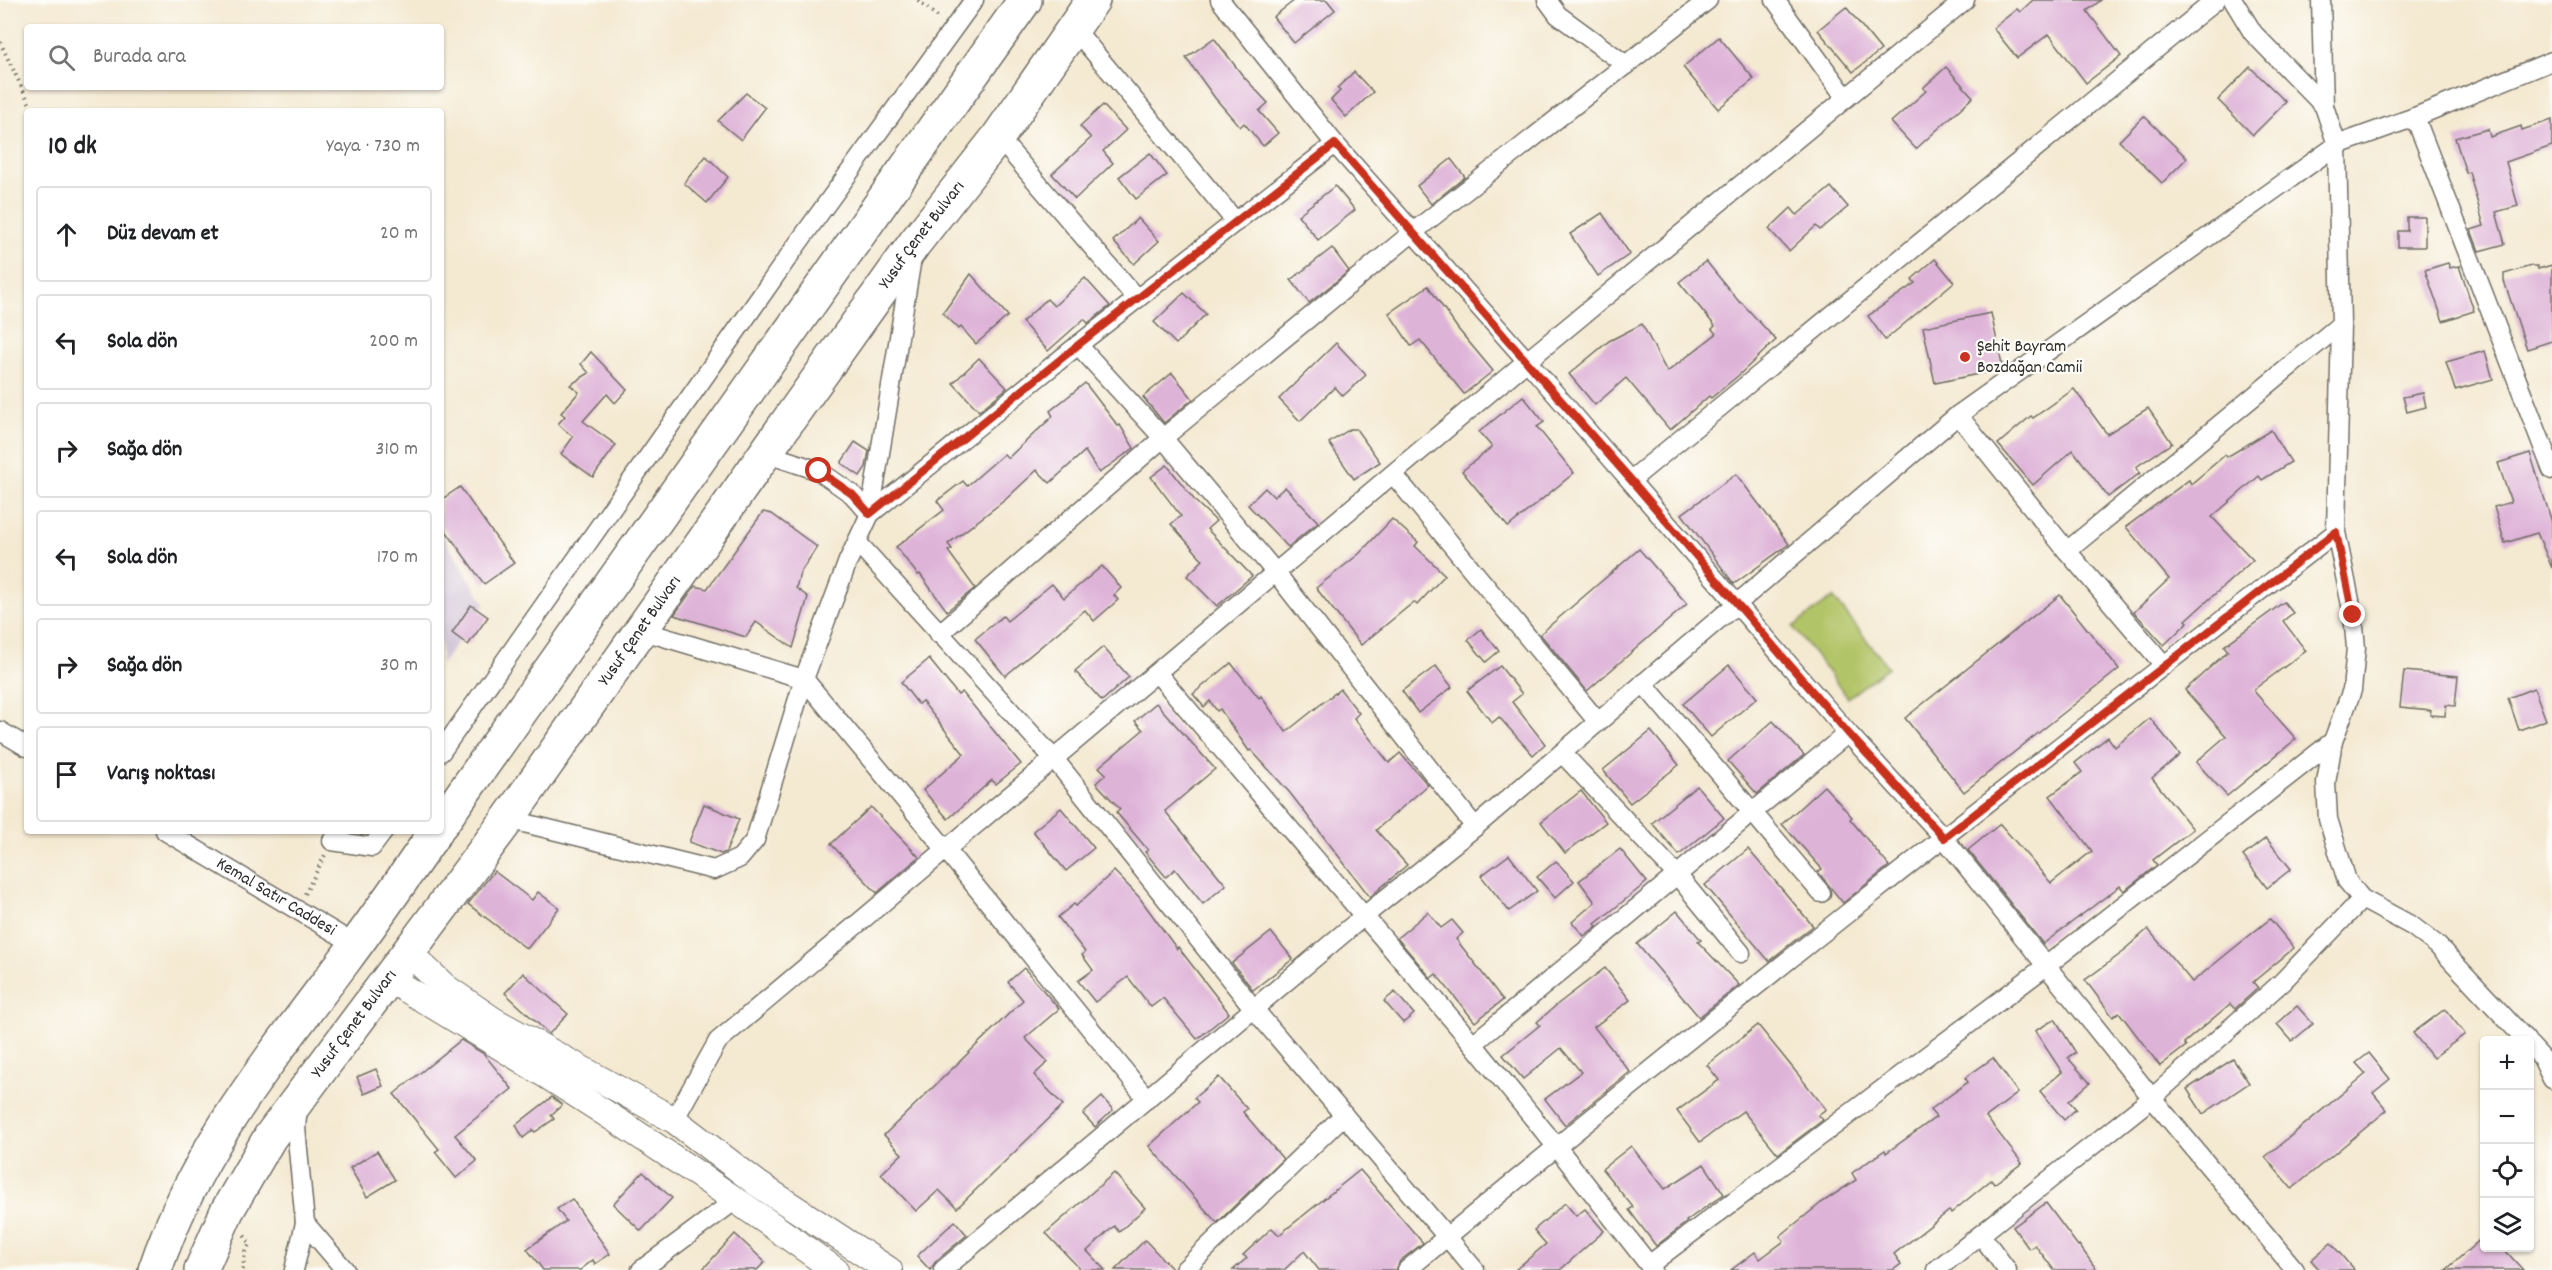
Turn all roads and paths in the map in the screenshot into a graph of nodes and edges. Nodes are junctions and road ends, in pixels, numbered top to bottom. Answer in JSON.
{"nodes":[{"id":1,"x":974,"y":0,"type":"edge"},
{"id":2,"x":1025,"y":0,"type":"edge"},
{"id":3,"x":1093,"y":0,"type":"edge"},
{"id":4,"x":1220,"y":0,"type":"edge"},
{"id":5,"x":1547,"y":0,"type":"edge"},
{"id":6,"x":1708,"y":0,"type":"edge"},
{"id":7,"x":1775,"y":0,"type":"edge"},
{"id":8,"x":1965,"y":0,"type":"edge"},
{"id":9,"x":2216,"y":0,"type":"edge"},
{"id":10,"x":2234,"y":0,"type":"edge"},
{"id":11,"x":2321,"y":0,"type":"edge"},
{"id":12,"x":1073,"y":27,"type":"junction"},
{"id":13,"x":0,"y":42,"type":"edge"},
{"id":14,"x":2552,"y":61,"type":"edge"},
{"id":15,"x":1626,"y":65,"type":"junction"},
{"id":16,"x":1846,"y":98,"type":"junction"},
{"id":17,"x":2324,"y":106,"type":"junction"},
{"id":18,"x":32,"y":108,"type":"edge"},
{"id":19,"x":2415,"y":117,"type":"junction"},
{"id":20,"x":998,"y":137,"type":"junction"},
{"id":21,"x":1335,"y":144,"type":"junction"},
{"id":22,"x":2337,"y":145,"type":"junction"},
{"id":23,"x":1236,"y":222,"type":"junction"},
{"id":24,"x":1412,"y":233,"type":"junction"},
{"id":25,"x":914,"y":244,"type":"junction"},
{"id":26,"x":1137,"y":299,"type":"junction"},
{"id":27,"x":2341,"y":324,"type":"junction"},
{"id":28,"x":1078,"y":345,"type":"junction"},
{"id":29,"x":1527,"y":361,"type":"junction"},
{"id":30,"x":1958,"y":415,"type":"junction"},
{"id":31,"x":1164,"y":438,"type":"junction"},
{"id":32,"x":765,"y":453,"type":"junction"},
{"id":33,"x":2552,"y":470,"type":"edge"},
{"id":34,"x":1393,"y":474,"type":"junction"},
{"id":35,"x":1631,"y":480,"type":"junction"},
{"id":36,"x":870,"y":514,"type":"junction"},
{"id":37,"x":2336,"y":532,"type":"junction"},
{"id":38,"x":857,"y":542,"type":"junction"},
{"id":39,"x":2067,"y":552,"type":"junction"},
{"id":40,"x":1276,"y":573,"type":"junction"},
{"id":41,"x":1737,"y":602,"type":"junction"},
{"id":42,"x":640,"y":630,"type":"junction"},
{"id":43,"x":939,"y":634,"type":"junction"},
{"id":44,"x":2164,"y":665,"type":"junction"},
{"id":45,"x":1158,"y":673,"type":"junction"},
{"id":46,"x":804,"y":679,"type":"junction"},
{"id":47,"x":1643,"y":683,"type":"junction"},
{"id":48,"x":1598,"y":722,"type":"junction"},
{"id":49,"x":0,"y":731,"type":"edge"},
{"id":50,"x":1848,"y":733,"type":"junction"},
{"id":51,"x":2333,"y":741,"type":"junction"},
{"id":52,"x":24,"y":745,"type":"edge"},
{"id":53,"x":444,"y":748,"type":"edge"},
{"id":54,"x":1562,"y":753,"type":"junction"},
{"id":55,"x":1054,"y":760,"type":"junction"},
{"id":56,"x":1752,"y":813,"type":"junction"},
{"id":57,"x":508,"y":819,"type":"junction"},
{"id":58,"x":444,"y":820,"type":"edge"},
{"id":59,"x":1475,"y":827,"type":"junction"},
{"id":60,"x":170,"y":834,"type":"edge"},
{"id":61,"x":382,"y":834,"type":"edge"},
{"id":62,"x":434,"y":834,"type":"edge"},
{"id":63,"x":1944,"y":838,"type":"junction"},
{"id":64,"x":332,"y":841,"type":"joint"},
{"id":65,"x":947,"y":850,"type":"junction"},
{"id":66,"x":1678,"y":876,"type":"junction"},
{"id":67,"x":1821,"y":893,"type":"dead end"},
{"id":68,"x":2362,"y":899,"type":"junction"},
{"id":69,"x":296,"y":910,"type":"junction"},
{"id":70,"x":1364,"y":916,"type":"junction"},
{"id":71,"x":356,"y":945,"type":"junction"},
{"id":72,"x":409,"y":953,"type":"junction"},
{"id":73,"x":1741,"y":953,"type":"dead end"},
{"id":74,"x":2046,"y":966,"type":"junction"},
{"id":75,"x":389,"y":979,"type":"junction"},
{"id":76,"x":1254,"y":1009,"type":"junction"},
{"id":77,"x":2521,"y":1036,"type":"edge"},
{"id":78,"x":1473,"y":1044,"type":"junction"},
{"id":79,"x":2534,"y":1050,"type":"edge"},
{"id":80,"x":2552,"y":1079,"type":"edge"},
{"id":81,"x":299,"y":1098,"type":"junction"},
{"id":82,"x":2152,"y":1098,"type":"junction"},
{"id":83,"x":1147,"y":1099,"type":"junction"},
{"id":84,"x":1344,"y":1115,"type":"junction"},
{"id":85,"x":674,"y":1120,"type":"junction"},
{"id":86,"x":1556,"y":1146,"type":"junction"},
{"id":87,"x":737,"y":1199,"type":"junction"},
{"id":88,"x":304,"y":1222,"type":"junction"},
{"id":89,"x":1981,"y":1235,"type":"junction"},
{"id":90,"x":1448,"y":1237,"type":"junction"},
{"id":91,"x":1651,"y":1268,"type":"edge"},
{"id":92,"x":155,"y":1270,"type":"edge"},
{"id":93,"x":201,"y":1270,"type":"edge"},
{"id":94,"x":294,"y":1270,"type":"edge"},
{"id":95,"x":345,"y":1270,"type":"edge"},
{"id":96,"x":641,"y":1270,"type":"edge"},
{"id":97,"x":835,"y":1270,"type":"edge"},
{"id":98,"x":889,"y":1270,"type":"edge"},
{"id":99,"x":943,"y":1270,"type":"edge"},
{"id":100,"x":1185,"y":1270,"type":"edge"},
{"id":101,"x":1407,"y":1270,"type":"edge"},
{"id":102,"x":1475,"y":1270,"type":"edge"},
{"id":103,"x":1936,"y":1270,"type":"edge"},
{"id":104,"x":2007,"y":1270,"type":"edge"},
{"id":105,"x":2295,"y":1270,"type":"edge"}],
"edges":[{"from":1,"to":53,"type":"street"},
{"from":2,"to":58,"type":"highway"},
{"from":3,"to":12,"type":"highway","name":"Yusuf Çenet Bulvarı"},
{"from":4,"to":21,"type":"street"},
{"from":5,"to":15,"type":"street"},
{"from":6,"to":15,"type":"street"},
{"from":7,"to":16,"type":"street"},
{"from":8,"to":16,"type":"street"},
{"from":9,"to":35,"type":"street"},
{"from":10,"to":17,"type":"street"},
{"from":11,"to":17,"type":"street"},
{"from":12,"to":20,"type":"highway","name":"Yusuf Çenet Bulvarı"},
{"from":12,"to":23,"type":"street"},
{"from":13,"to":18,"type":"path"},
{"from":14,"to":19,"type":"street"},
{"from":15,"to":24,"type":"street"},
{"from":16,"to":29,"type":"street"},
{"from":17,"to":22,"type":"street"},
{"from":19,"to":22,"type":"street"},
{"from":19,"to":33,"type":"street"},
{"from":20,"to":25,"type":"highway","name":"Yusuf Çenet Bulvarı"},
{"from":20,"to":26,"type":"street"},
{"from":21,"to":23,"type":"street"},
{"from":21,"to":24,"type":"street"},
{"from":22,"to":27,"type":"street"},
{"from":22,"to":30,"type":"street"},
{"from":23,"to":26,"type":"street"},
{"from":24,"to":29,"type":"street"},
{"from":24,"to":31,"type":"street"},
{"from":25,"to":32,"type":"highway","name":"Yusuf Çenet Bulvarı"},
{"from":25,"to":36,"type":"street"},
{"from":26,"to":28,"type":"street"},
{"from":27,"to":37,"type":"street"},
{"from":27,"to":39,"type":"street"},
{"from":28,"to":31,"type":"street"},
{"from":28,"to":36,"type":"street"},
{"from":29,"to":34,"type":"street"},
{"from":29,"to":35,"type":"street"},
{"from":30,"to":39,"type":"street"},
{"from":30,"to":41,"type":"street"},
{"from":31,"to":40,"type":"street"},
{"from":31,"to":43,"type":"street"},
{"from":32,"to":36,"type":"street"},
{"from":32,"to":42,"type":"highway","name":"Yusuf Çenet Bulvarı"},
{"from":34,"to":40,"type":"street"},
{"from":34,"to":48,"type":"street"},
{"from":35,"to":41,"type":"street"},
{"from":36,"to":38,"type":"street"},
{"from":37,"to":44,"type":"street"},
{"from":37,"to":51,"type":"street"},
{"from":38,"to":43,"type":"street"},
{"from":38,"to":46,"type":"street"},
{"from":39,"to":44,"type":"street"},
{"from":40,"to":45,"type":"street"},
{"from":40,"to":59,"type":"street"},
{"from":41,"to":47,"type":"street"},
{"from":41,"to":50,"type":"street"},
{"from":42,"to":46,"type":"street"},
{"from":42,"to":57,"type":"highway","name":"Yusuf Çenet Bulvarı"},
{"from":43,"to":55,"type":"street"},
{"from":44,"to":63,"type":"street"},
{"from":45,"to":55,"type":"street"},
{"from":45,"to":70,"type":"street"},
{"from":46,"to":57,"type":"street"},
{"from":46,"to":65,"type":"street"},
{"from":47,"to":48,"type":"street"},
{"from":47,"to":56,"type":"street"},
{"from":48,"to":54,"type":"street"},
{"from":49,"to":52,"type":"street"},
{"from":50,"to":56,"type":"street"},
{"from":50,"to":63,"type":"street"},
{"from":51,"to":68,"type":"street"},
{"from":51,"to":74,"type":"street"},
{"from":54,"to":59,"type":"street"},
{"from":54,"to":66,"type":"street"},
{"from":55,"to":65,"type":"street"},
{"from":55,"to":76,"type":"street"},
{"from":56,"to":66,"type":"street"},
{"from":56,"to":67,"type":"street"},
{"from":57,"to":72,"type":"highway","name":"Yusuf Çenet Bulvarı"},
{"from":59,"to":70,"type":"street"},
{"from":60,"to":69,"type":"street","name":"Kemal Satır Caddesi"},
{"from":61,"to":64,"type":"street"},
{"from":62,"to":71,"type":"highway"},
{"from":63,"to":74,"type":"street"},
{"from":63,"to":86,"type":"street"},
{"from":64,"to":69,"type":"path"},
{"from":65,"to":83,"type":"street"},
{"from":65,"to":85,"type":"street"},
{"from":66,"to":73,"type":"street"},
{"from":66,"to":78,"type":"street"},
{"from":68,"to":77,"type":"street"},
{"from":68,"to":82,"type":"street"},
{"from":69,"to":71,"type":"street","name":"Kemal Satır Caddesi"},
{"from":70,"to":76,"type":"street"},
{"from":70,"to":78,"type":"street"},
{"from":71,"to":92,"type":"highway"},
{"from":72,"to":75,"type":"highway","name":"Yusuf Çenet Bulvarı"},
{"from":72,"to":85,"type":"main road"},
{"from":74,"to":82,"type":"street"},
{"from":74,"to":91,"type":"street"},
{"from":75,"to":81,"type":"highway","name":"Yusuf Çenet Bulvarı"},
{"from":75,"to":87,"type":"main road"},
{"from":76,"to":83,"type":"street"},
{"from":76,"to":84,"type":"street"},
{"from":78,"to":86,"type":"street"},
{"from":79,"to":80,"type":"street"},
{"from":81,"to":88,"type":"street"},
{"from":81,"to":93,"type":"highway","name":"Yusuf Çenet Bulvarı"},
{"from":82,"to":89,"type":"street"},
{"from":82,"to":105,"type":"street"},
{"from":83,"to":99,"type":"street"},
{"from":84,"to":90,"type":"street"},
{"from":84,"to":100,"type":"street"},
{"from":85,"to":98,"type":"main road"},
{"from":86,"to":90,"type":"street"},
{"from":86,"to":91,"type":"street"},
{"from":87,"to":96,"type":"street"},
{"from":87,"to":97,"type":"main road"},
{"from":88,"to":94,"type":"street"},
{"from":88,"to":95,"type":"street"},
{"from":89,"to":103,"type":"street"},
{"from":89,"to":104,"type":"street"},
{"from":90,"to":101,"type":"street"},
{"from":90,"to":102,"type":"street"}]}
